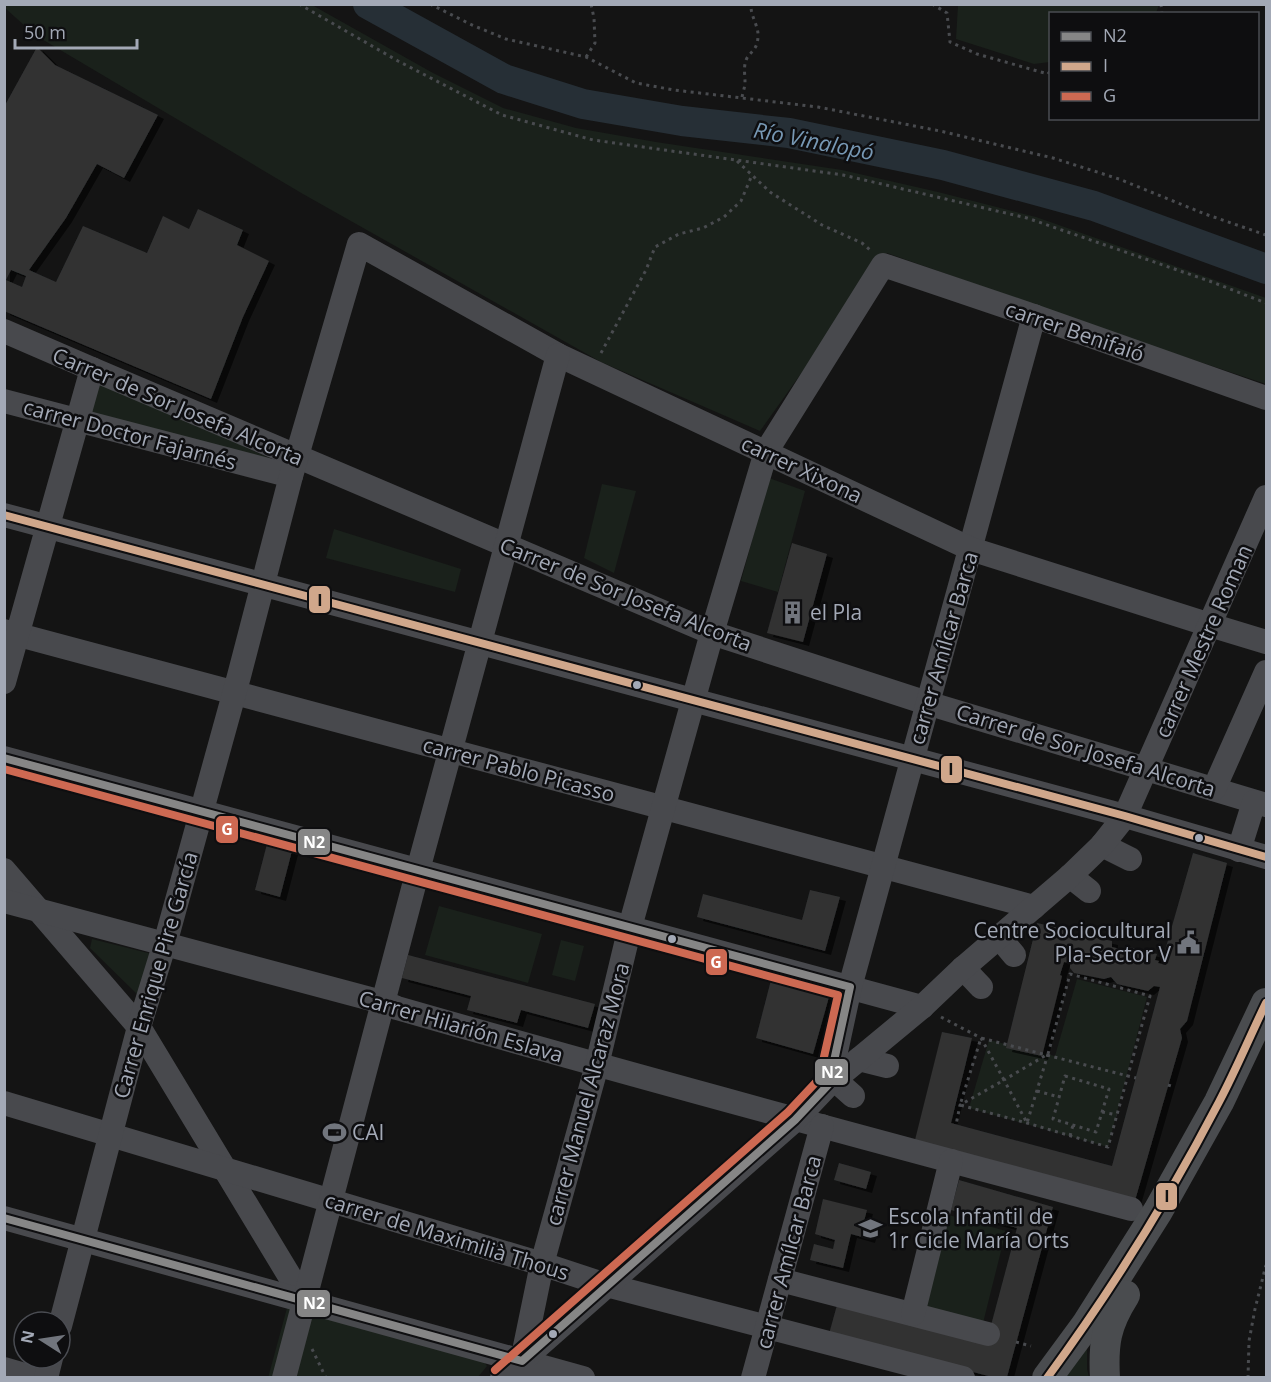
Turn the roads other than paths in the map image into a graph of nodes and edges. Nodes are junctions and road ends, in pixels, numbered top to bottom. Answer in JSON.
{"nodes":[{"id":1,"x":359,"y":244,"type":"joint"},
{"id":2,"x":883,"y":265,"type":"joint"},
{"id":3,"x":1034,"y":316,"type":"junction"},
{"id":4,"x":4,"y":331,"type":"edge"},
{"id":5,"x":558,"y":355,"type":"junction"},
{"id":6,"x":92,"y":369,"type":"junction"},
{"id":7,"x":1266,"y":398,"type":"edge"},
{"id":8,"x":4,"y":401,"type":"edge"},
{"id":9,"x":78,"y":421,"type":"junction"},
{"id":10,"x":766,"y":452,"type":"junction"},
{"id":11,"x":294,"y":466,"type":"junction"},
{"id":12,"x":1266,"y":497,"type":"edge"},
{"id":13,"x":4,"y":515,"type":"edge"},
{"id":14,"x":48,"y":527,"type":"junction"},
{"id":15,"x":506,"y":546,"type":"junction"},
{"id":16,"x":971,"y":549,"type":"junction"},
{"id":17,"x":263,"y":585,"type":"junction"},
{"id":18,"x":1210,"y":625,"type":"junction"},
{"id":19,"x":11,"y":633,"type":"edge"},
{"id":20,"x":712,"y":633,"type":"junction"},
{"id":21,"x":1266,"y":642,"type":"edge"},
{"id":22,"x":480,"y":643,"type":"junction"},
{"id":23,"x":1266,"y":672,"type":"edge"},
{"id":24,"x":4,"y":682,"type":"edge"},
{"id":25,"x":234,"y":692,"type":"junction"},
{"id":26,"x":693,"y":700,"type":"junction"},
{"id":27,"x":927,"y":703,"type":"junction"},
{"id":28,"x":451,"y":750,"type":"junction"},
{"id":29,"x":4,"y":758,"type":"edge"},
{"id":30,"x":912,"y":759,"type":"junction"},
{"id":31,"x":1147,"y":768,"type":"junction"},
{"id":32,"x":1214,"y":789,"type":"junction"},
{"id":33,"x":1260,"y":804,"type":"edge"},
{"id":34,"x":663,"y":807,"type":"junction"},
{"id":35,"x":200,"y":811,"type":"junction"},
{"id":36,"x":1125,"y":816,"type":"junction"},
{"id":37,"x":1102,"y":845,"type":"junction"},
{"id":38,"x":1239,"y":850,"type":"junction"},
{"id":39,"x":1266,"y":857,"type":"edge"},
{"id":40,"x":1130,"y":859,"type":"dead end"},
{"id":41,"x":883,"y":866,"type":"junction"},
{"id":42,"x":4,"y":870,"type":"edge"},
{"id":43,"x":418,"y":870,"type":"junction"},
{"id":44,"x":1070,"y":876,"type":"junction"},
{"id":45,"x":1089,"y":891,"type":"dead end"},
{"id":46,"x":4,"y":901,"type":"edge"},
{"id":47,"x":1034,"y":907,"type":"junction"},
{"id":48,"x":40,"y":911,"type":"junction"},
{"id":49,"x":630,"y":927,"type":"junction"},
{"id":50,"x":164,"y":944,"type":"junction"},
{"id":51,"x":963,"y":968,"type":"junction"},
{"id":52,"x":850,"y":987,"type":"junction"},
{"id":53,"x":981,"y":987,"type":"dead end"},
{"id":54,"x":382,"y":1002,"type":"junction"},
{"id":55,"x":1266,"y":1003,"type":"edge"},
{"id":56,"x":922,"y":1006,"type":"junction"},
{"id":57,"x":139,"y":1027,"type":"junction"},
{"id":58,"x":1266,"y":1050,"type":"edge"},
{"id":59,"x":859,"y":1059,"type":"junction"},
{"id":60,"x":597,"y":1065,"type":"junction"},
{"id":61,"x":887,"y":1066,"type":"dead end"},
{"id":62,"x":832,"y":1082,"type":"junction"},
{"id":63,"x":853,"y":1096,"type":"dead end"},
{"id":64,"x":4,"y":1103,"type":"edge"},
{"id":65,"x":795,"y":1120,"type":"junction"},
{"id":66,"x":822,"y":1126,"type":"junction"},
{"id":67,"x":110,"y":1135,"type":"junction"},
{"id":68,"x":951,"y":1161,"type":"junction"},
{"id":69,"x":225,"y":1170,"type":"junction"},
{"id":70,"x":330,"y":1201,"type":"junction"},
{"id":71,"x":1131,"y":1209,"type":"dead end"},
{"id":72,"x":4,"y":1218,"type":"edge"},
{"id":73,"x":83,"y":1239,"type":"junction"},
{"id":74,"x":542,"y":1264,"type":"junction"},
{"id":75,"x":780,"y":1280,"type":"junction"},
{"id":76,"x":606,"y":1285,"type":"junction"},
{"id":77,"x":304,"y":1300,"type":"junction"},
{"id":78,"x":64,"y":1310,"type":"edge"},
{"id":79,"x":913,"y":1314,"type":"junction"},
{"id":80,"x":767,"y":1327,"type":"junction"},
{"id":81,"x":988,"y":1334,"type":"dead end"},
{"id":82,"x":4,"y":1369,"type":"edge"},
{"id":83,"x":522,"y":1369,"type":"edge"},
{"id":84,"x":35,"y":1377,"type":"edge"},
{"id":85,"x":284,"y":1377,"type":"edge"},
{"id":86,"x":502,"y":1377,"type":"edge"},
{"id":87,"x":583,"y":1377,"type":"edge"},
{"id":88,"x":753,"y":1377,"type":"edge"},
{"id":89,"x":963,"y":1377,"type":"edge"},
{"id":90,"x":1047,"y":1377,"type":"edge"},
{"id":91,"x":1105,"y":1377,"type":"edge"}],
"edges":[{"from":1,"to":5,"type":"street","name":"carrer Xixona"},
{"from":1,"to":11,"type":"street","name":"Carrer Enrique Pire García"},
{"from":2,"to":3,"type":"street","name":"carrer Benifaió"},
{"from":2,"to":10,"type":"street","name":"carrer Manuel Alcaraz Mora"},
{"from":3,"to":7,"type":"street","name":"carrer Benifaió"},
{"from":3,"to":16,"type":"street","name":"carrer Amílcar Barca"},
{"from":4,"to":6,"type":"street","name":"Carrer de Sor Josefa Alcorta"},
{"from":5,"to":10,"type":"street","name":"carrer Xixona"},
{"from":5,"to":15,"type":"street"},
{"from":6,"to":9,"type":"street"},
{"from":6,"to":11,"type":"street","name":"Carrer de Sor Josefa Alcorta"},
{"from":8,"to":9,"type":"street","name":"carrer Doctor Fajarnés"},
{"from":9,"to":11,"type":"street","name":"carrer Doctor Fajarnés"},
{"from":9,"to":14,"type":"street"},
{"from":10,"to":16,"type":"street","name":"carrer Xixona"},
{"from":10,"to":20,"type":"street","name":"carrer Manuel Alcaraz Mora"},
{"from":11,"to":15,"type":"street","name":"Carrer de Sor Josefa Alcorta"},
{"from":11,"to":17,"type":"street","name":"Carrer Enrique Pire García"},
{"from":12,"to":18,"type":"street","name":"carrer Mestre Roman"},
{"from":13,"to":14,"type":"street"},
{"from":14,"to":17,"type":"street"},
{"from":14,"to":19,"type":"street"},
{"from":15,"to":20,"type":"street","name":"Carrer de Sor Josefa Alcorta"},
{"from":15,"to":22,"type":"street"},
{"from":16,"to":18,"type":"street","name":"carrer Xixona"},
{"from":16,"to":27,"type":"street","name":"carrer Amílcar Barca"},
{"from":17,"to":22,"type":"street"},
{"from":17,"to":25,"type":"street","name":"Carrer Enrique Pire García"},
{"from":18,"to":21,"type":"street","name":"carrer Xixona"},
{"from":18,"to":31,"type":"street","name":"carrer Mestre Roman"},
{"from":19,"to":24,"type":"street"},
{"from":19,"to":25,"type":"street","name":"carrer Pablo Picasso"},
{"from":20,"to":26,"type":"street","name":"carrer Manuel Alcaraz Mora"},
{"from":20,"to":27,"type":"street","name":"Carrer de Sor Josefa Alcorta"},
{"from":22,"to":26,"type":"street"},
{"from":22,"to":28,"type":"street"},
{"from":23,"to":32,"type":"street"},
{"from":25,"to":28,"type":"street","name":"carrer Pablo Picasso"},
{"from":25,"to":35,"type":"street","name":"Carrer Enrique Pire García"},
{"from":26,"to":30,"type":"street"},
{"from":26,"to":34,"type":"street","name":"carrer Manuel Alcaraz Mora"},
{"from":27,"to":30,"type":"street","name":"carrer Amílcar Barca"},
{"from":27,"to":31,"type":"street","name":"Carrer de Sor Josefa Alcorta"},
{"from":28,"to":34,"type":"street","name":"carrer Pablo Picasso"},
{"from":28,"to":43,"type":"street"},
{"from":29,"to":35,"type":"street"},
{"from":30,"to":36,"type":"street"},
{"from":30,"to":41,"type":"street","name":"carrer Amílcar Barca"},
{"from":31,"to":32,"type":"street","name":"Carrer de Sor Josefa Alcorta"},
{"from":31,"to":36,"type":"street","name":"carrer Mestre Roman"},
{"from":32,"to":33,"type":"street","name":"Carrer de Sor Josefa Alcorta"},
{"from":33,"to":38,"type":"street"},
{"from":34,"to":41,"type":"street","name":"carrer Pablo Picasso"},
{"from":34,"to":49,"type":"street","name":"carrer Manuel Alcaraz Mora"},
{"from":35,"to":43,"type":"street"},
{"from":35,"to":50,"type":"street","name":"Carrer Enrique Pire García"},
{"from":36,"to":37,"type":"street","name":"carrer Mestre Roman"},
{"from":36,"to":38,"type":"street"},
{"from":37,"to":40,"type":"street"},
{"from":37,"to":44,"type":"street","name":"carrer Mestre Roman"},
{"from":38,"to":39,"type":"street"},
{"from":41,"to":47,"type":"street","name":"carrer Pablo Picasso"},
{"from":41,"to":52,"type":"street","name":"carrer Amílcar Barca"},
{"from":42,"to":48,"type":"street"},
{"from":43,"to":49,"type":"street"},
{"from":43,"to":54,"type":"street"},
{"from":44,"to":45,"type":"street"},
{"from":44,"to":47,"type":"street","name":"carrer Mestre Roman"},
{"from":46,"to":48,"type":"street","name":"Carrer Hilarión Eslava"},
{"from":47,"to":51,"type":"street","name":"carrer Mestre Roman"},
{"from":48,"to":50,"type":"street","name":"Carrer Hilarión Eslava"},
{"from":48,"to":57,"type":"street"},
{"from":49,"to":52,"type":"street"},
{"from":49,"to":60,"type":"street","name":"carrer Manuel Alcaraz Mora"},
{"from":50,"to":54,"type":"street","name":"Carrer Hilarión Eslava"},
{"from":50,"to":57,"type":"street","name":"Carrer Enrique Pire García"},
{"from":51,"to":53,"type":"street"},
{"from":51,"to":56,"type":"street","name":"carrer Mestre Roman"},
{"from":52,"to":56,"type":"street"},
{"from":52,"to":62,"type":"street","name":"carrer Amílcar Barca"},
{"from":54,"to":60,"type":"street","name":"Carrer Hilarión Eslava"},
{"from":54,"to":70,"type":"street"},
{"from":55,"to":90,"type":"main road"},
{"from":56,"to":59,"type":"street","name":"carrer Mestre Roman"},
{"from":57,"to":67,"type":"street","name":"Carrer Enrique Pire García"},
{"from":57,"to":69,"type":"street"},
{"from":58,"to":91,"type":"main road"},
{"from":59,"to":61,"type":"street"},
{"from":59,"to":62,"type":"street","name":"carrer Mestre Roman"},
{"from":60,"to":65,"type":"street","name":"Carrer Hilarión Eslava"},
{"from":60,"to":74,"type":"street","name":"carrer Manuel Alcaraz Mora"},
{"from":62,"to":63,"type":"street"},
{"from":62,"to":65,"type":"street","name":"carrer Mestre Roman"},
{"from":64,"to":67,"type":"street","name":"carrer de Maximilià Thous"},
{"from":65,"to":66,"type":"street","name":"Carrer Hilarión Eslava"},
{"from":65,"to":76,"type":"street","name":"carrer Mestre Roman"},
{"from":66,"to":68,"type":"street","name":"Carrer Hilarión Eslava"},
{"from":66,"to":75,"type":"street","name":"carrer Amílcar Barca"},
{"from":67,"to":69,"type":"street","name":"carrer de Maximilià Thous"},
{"from":67,"to":73,"type":"street","name":"Carrer Enrique Pire García"},
{"from":68,"to":71,"type":"street","name":"Carrer Hilarión Eslava"},
{"from":68,"to":79,"type":"street"},
{"from":69,"to":70,"type":"street","name":"carrer de Maximilià Thous"},
{"from":69,"to":77,"type":"street"},
{"from":70,"to":74,"type":"street","name":"carrer de Maximilià Thous"},
{"from":70,"to":77,"type":"street"},
{"from":72,"to":73,"type":"street"},
{"from":73,"to":77,"type":"street"},
{"from":73,"to":78,"type":"street","name":"Carrer Enrique Pire García"},
{"from":74,"to":76,"type":"street","name":"carrer de Maximilià Thous"},
{"from":74,"to":83,"type":"street","name":"carrer Manuel Alcaraz Mora"},
{"from":75,"to":79,"type":"street"},
{"from":75,"to":80,"type":"street","name":"carrer Amílcar Barca"},
{"from":76,"to":80,"type":"street","name":"carrer de Maximilià Thous"},
{"from":76,"to":83,"type":"street","name":"carrer Mestre Roman"},
{"from":77,"to":83,"type":"street"},
{"from":77,"to":85,"type":"street"},
{"from":79,"to":81,"type":"street"},
{"from":80,"to":88,"type":"street","name":"carrer Amílcar Barca"},
{"from":80,"to":89,"type":"street","name":"carrer de Maximilià Thous"},
{"from":82,"to":84,"type":"street"},
{"from":83,"to":86,"type":"street","name":"carrer Mestre Roman"},
{"from":83,"to":87,"type":"street"}]}
